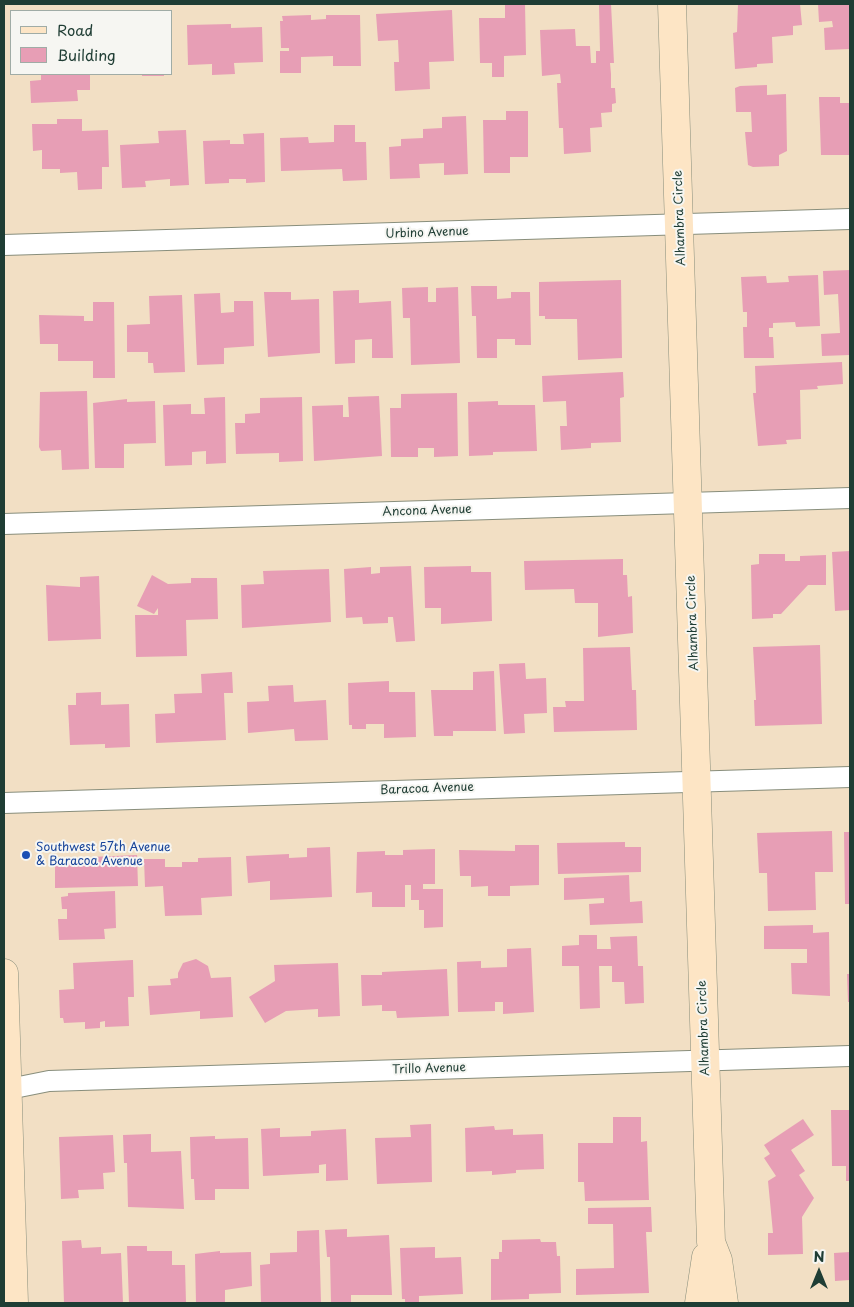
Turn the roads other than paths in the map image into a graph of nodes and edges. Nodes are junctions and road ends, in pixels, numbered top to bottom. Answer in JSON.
{"nodes":[{"id":1,"x":672,"y":4,"type":"edge"},
{"id":2,"x":850,"y":219,"type":"edge"},
{"id":3,"x":681,"y":225,"type":"junction"},
{"id":4,"x":4,"y":245,"type":"edge"},
{"id":5,"x":850,"y":498,"type":"edge"},
{"id":6,"x":689,"y":502,"type":"junction"},
{"id":7,"x":4,"y":524,"type":"edge"},
{"id":8,"x":850,"y":777,"type":"edge"},
{"id":9,"x":697,"y":781,"type":"junction"},
{"id":10,"x":4,"y":803,"type":"edge"},
{"id":11,"x":4,"y":973,"type":"edge"},
{"id":12,"x":850,"y":1056,"type":"edge"},
{"id":13,"x":705,"y":1060,"type":"junction"},
{"id":14,"x":6,"y":1090,"type":"edge"},
{"id":15,"x":711,"y":1242,"type":"junction"},
{"id":16,"x":14,"y":1303,"type":"edge"},
{"id":17,"x":699,"y":1303,"type":"edge"},
{"id":18,"x":724,"y":1303,"type":"edge"}],
"edges":[{"from":1,"to":3,"type":"street","name":"Alhambra Circle"},
{"from":2,"to":3,"type":"street","name":"Urbino Avenue"},
{"from":3,"to":4,"type":"street","name":"Urbino Avenue"},
{"from":3,"to":6,"type":"street","name":"Alhambra Circle"},
{"from":5,"to":6,"type":"street","name":"Ancona Avenue"},
{"from":6,"to":7,"type":"street","name":"Ancona Avenue"},
{"from":6,"to":9,"type":"street","name":"Alhambra Circle"},
{"from":8,"to":9,"type":"street","name":"Baracoa Avenue"},
{"from":9,"to":10,"type":"street","name":"Baracoa Avenue"},
{"from":9,"to":13,"type":"street","name":"Alhambra Circle"},
{"from":11,"to":14,"type":"street"},
{"from":12,"to":13,"type":"street","name":"Trillo Avenue"},
{"from":13,"to":14,"type":"street","name":"Trillo Avenue"},
{"from":13,"to":15,"type":"street","name":"Alhambra Circle"},
{"from":14,"to":16,"type":"street"},
{"from":15,"to":17,"type":"street","name":"Alhambra Circle"},
{"from":15,"to":18,"type":"street","name":"Alhambra Circle"}]}
